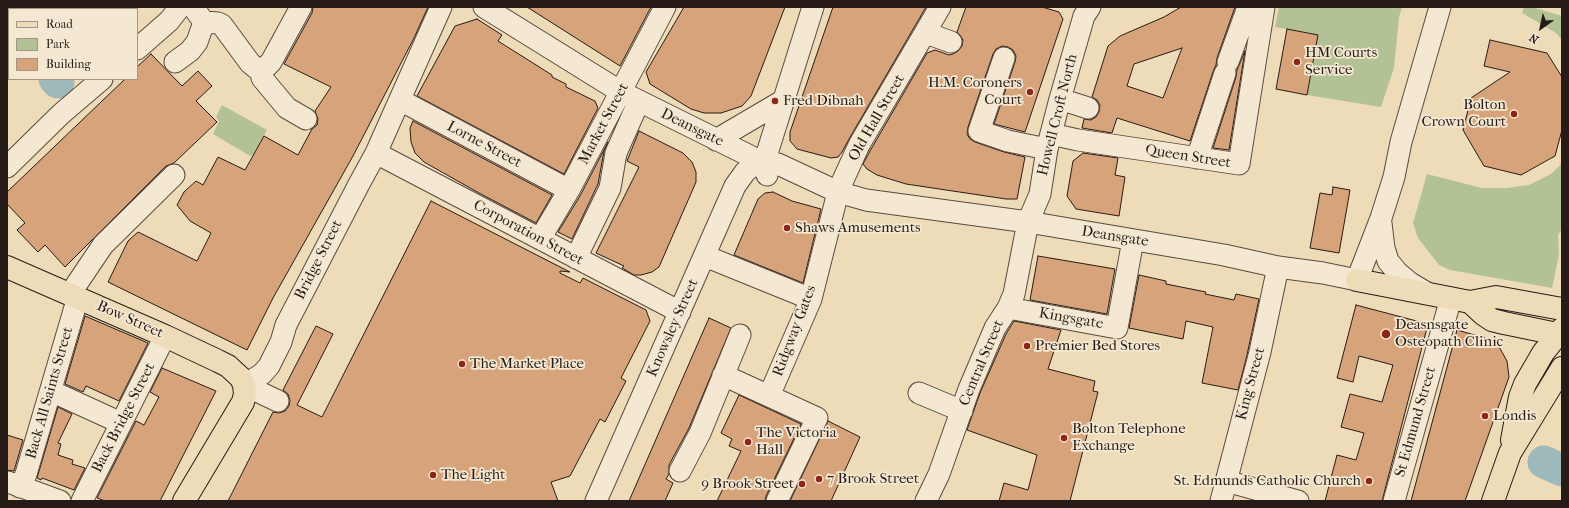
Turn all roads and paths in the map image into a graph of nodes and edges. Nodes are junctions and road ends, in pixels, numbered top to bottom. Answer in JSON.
{"nodes":[{"id":1,"x":180,"y":7,"type":"edge"},
{"id":2,"x":302,"y":7,"type":"edge"},
{"id":3,"x":441,"y":7,"type":"edge"},
{"id":4,"x":484,"y":7,"type":"edge"},
{"id":5,"x":665,"y":7,"type":"edge"},
{"id":6,"x":813,"y":7,"type":"edge"},
{"id":7,"x":940,"y":7,"type":"edge"},
{"id":8,"x":1090,"y":7,"type":"edge"},
{"id":9,"x":1248,"y":7,"type":"edge"},
{"id":10,"x":1259,"y":7,"type":"edge"},
{"id":11,"x":1264,"y":7,"type":"edge"},
{"id":12,"x":1440,"y":7,"type":"edge"},
{"id":13,"x":215,"y":18,"type":"edge"},
{"id":14,"x":922,"y":39,"type":"junction"},
{"id":15,"x":950,"y":42,"type":"dead end"},
{"id":16,"x":138,"y":48,"type":"edge"},
{"id":17,"x":1004,"y":58,"type":"dead end"},
{"id":18,"x":176,"y":62,"type":"dead end"},
{"id":19,"x":261,"y":69,"type":"junction"},
{"id":20,"x":101,"y":80,"type":"edge"},
{"id":21,"x":630,"y":97,"type":"junction"},
{"id":22,"x":400,"y":100,"type":"junction"},
{"id":23,"x":784,"y":100,"type":"junction"},
{"id":24,"x":1060,"y":100,"type":"junction"},
{"id":25,"x":1088,"y":108,"type":"dead end"},
{"id":26,"x":306,"y":119,"type":"dead end"},
{"id":27,"x":716,"y":140,"type":"junction"},
{"id":28,"x":1049,"y":142,"type":"junction"},
{"id":29,"x":376,"y":153,"type":"junction"},
{"id":30,"x":1197,"y":158,"type":"junction"},
{"id":31,"x":7,"y":167,"type":"edge"},
{"id":32,"x":763,"y":168,"type":"junction"},
{"id":33,"x":174,"y":175,"type":"dead end"},
{"id":34,"x":569,"y":190,"type":"junction"},
{"id":35,"x":838,"y":192,"type":"junction"},
{"id":36,"x":1381,"y":218,"type":"junction"},
{"id":37,"x":1028,"y":222,"type":"junction"},
{"id":38,"x":540,"y":239,"type":"junction"},
{"id":39,"x":1133,"y":240,"type":"junction"},
{"id":40,"x":705,"y":256,"type":"junction"},
{"id":41,"x":576,"y":258,"type":"junction"},
{"id":42,"x":7,"y":267,"type":"edge"},
{"id":43,"x":1278,"y":267,"type":"junction"},
{"id":44,"x":1357,"y":280,"type":"junction"},
{"id":45,"x":1427,"y":293,"type":"junction"},
{"id":46,"x":74,"y":296,"type":"junction"},
{"id":47,"x":811,"y":299,"type":"junction"},
{"id":48,"x":1461,"y":300,"type":"junction"},
{"id":49,"x":1008,"y":308,"type":"junction"},
{"id":50,"x":1562,"y":309,"type":"edge"},
{"id":51,"x":680,"y":312,"type":"junction"},
{"id":52,"x":1561,"y":333,"type":"edge"},
{"id":53,"x":740,"y":335,"type":"dead end"},
{"id":54,"x":165,"y":336,"type":"junction"},
{"id":55,"x":1562,"y":368,"type":"edge"},
{"id":56,"x":723,"y":375,"type":"junction"},
{"id":57,"x":244,"y":385,"type":"junction"},
{"id":58,"x":51,"y":391,"type":"junction"},
{"id":59,"x":919,"y":393,"type":"dead end"},
{"id":60,"x":769,"y":396,"type":"junction"},
{"id":61,"x":278,"y":401,"type":"dead end"},
{"id":62,"x":962,"y":411,"type":"junction"},
{"id":63,"x":121,"y":423,"type":"junction"},
{"id":64,"x":1510,"y":453,"type":"junction"},
{"id":65,"x":680,"y":471,"type":"dead end"},
{"id":66,"x":1226,"y":481,"type":"junction"},
{"id":67,"x":14,"y":485,"type":"edge"},
{"id":68,"x":60,"y":501,"type":"edge"},
{"id":69,"x":82,"y":501,"type":"edge"},
{"id":70,"x":184,"y":501,"type":"edge"},
{"id":71,"x":596,"y":501,"type":"edge"},
{"id":72,"x":777,"y":501,"type":"edge"},
{"id":73,"x":926,"y":501,"type":"edge"},
{"id":74,"x":1221,"y":501,"type":"edge"},
{"id":75,"x":1298,"y":501,"type":"edge"},
{"id":76,"x":1394,"y":501,"type":"edge"},
{"id":77,"x":1494,"y":501,"type":"edge"}],
"edges":[{"from":1,"to":16,"type":"street"},
{"from":2,"to":19,"type":"street"},
{"from":3,"to":22,"type":"street","name":"Bridge Street"},
{"from":4,"to":21,"type":"street","name":"Deansgate"},
{"from":5,"to":21,"type":"street","name":"Market Street"},
{"from":6,"to":23,"type":"street"},
{"from":7,"to":14,"type":"street","name":"Old Hall Street"},
{"from":8,"to":24,"type":"street","name":"Howell Croft North"},
{"from":9,"to":30,"type":"street"},
{"from":10,"to":11,"type":"street"},
{"from":11,"to":30,"type":"street","name":"Queen Street"},
{"from":12,"to":36,"type":"street"},
{"from":13,"to":18,"type":"street"},
{"from":13,"to":19,"type":"street"},
{"from":14,"to":15,"type":"street"},
{"from":14,"to":35,"type":"street","name":"Old Hall Street"},
{"from":17,"to":28,"type":"street","name":"Queen Street"},
{"from":19,"to":26,"type":"street"},
{"from":20,"to":31,"type":"street"},
{"from":21,"to":27,"type":"street","name":"Deansgate"},
{"from":21,"to":34,"type":"street","name":"Market Street"},
{"from":21,"to":41,"type":"street"},
{"from":22,"to":29,"type":"street","name":"Bridge Street"},
{"from":22,"to":34,"type":"street","name":"Lorne Street"},
{"from":23,"to":27,"type":"street"},
{"from":23,"to":32,"type":"street"},
{"from":24,"to":25,"type":"street"},
{"from":24,"to":28,"type":"street","name":"Howell Croft North"},
{"from":27,"to":32,"type":"street","name":"Deansgate"},
{"from":28,"to":30,"type":"street","name":"Queen Street"},
{"from":28,"to":37,"type":"street","name":"Howell Croft North"},
{"from":29,"to":38,"type":"street","name":"Corporation Street"},
{"from":29,"to":57,"type":"street","name":"Bridge Street"},
{"from":32,"to":35,"type":"street","name":"Deansgate"},
{"from":32,"to":40,"type":"street","name":"Knowsley Street"},
{"from":33,"to":46,"type":"street","name":"Back All Saints Street"},
{"from":34,"to":38,"type":"street","name":"Market Street"},
{"from":35,"to":37,"type":"street","name":"Deansgate"},
{"from":35,"to":47,"type":"street","name":"Ridgway Gates"},
{"from":36,"to":44,"type":"street"},
{"from":36,"to":45,"type":"street"},
{"from":37,"to":39,"type":"street","name":"Deansgate"},
{"from":37,"to":49,"type":"street","name":"Central Street"},
{"from":38,"to":41,"type":"street","name":"Corporation Street"},
{"from":39,"to":43,"type":"street","name":"Deansgate"},
{"from":39,"to":49,"type":"street","name":"Kingsgate"},
{"from":40,"to":47,"type":"street"},
{"from":40,"to":51,"type":"street","name":"Knowsley Street"},
{"from":41,"to":51,"type":"street","name":"Corporation Street"},
{"from":42,"to":46,"type":"main road","name":"Bow Street"},
{"from":43,"to":44,"type":"street","name":"Deansgate"},
{"from":43,"to":66,"type":"street","name":"King Street"},
{"from":44,"to":45,"type":"main road","name":"Deansgate"},
{"from":45,"to":48,"type":"main road","name":"Deansgate"},
{"from":46,"to":54,"type":"main road","name":"Bow Street"},
{"from":46,"to":58,"type":"street","name":"Back All Saints Street"},
{"from":47,"to":60,"type":"street","name":"Ridgway Gates"},
{"from":48,"to":50,"type":"main road","name":"Deansgate"},
{"from":48,"to":52,"type":"main road","name":"Deansgate"},
{"from":48,"to":76,"type":"street","name":"St Edmund Street"},
{"from":49,"to":62,"type":"street","name":"Central Street"},
{"from":51,"to":71,"type":"street","name":"Knowsley Street"},
{"from":52,"to":64,"type":"main road"},
{"from":53,"to":56,"type":"street"},
{"from":54,"to":57,"type":"main road","name":"Bow Street"},
{"from":54,"to":63,"type":"street","name":"Back Bridge Street"},
{"from":55,"to":64,"type":"main road"},
{"from":56,"to":60,"type":"street"},
{"from":56,"to":65,"type":"street"},
{"from":57,"to":61,"type":"street"},
{"from":57,"to":70,"type":"main road"},
{"from":58,"to":63,"type":"street"},
{"from":58,"to":67,"type":"street","name":"Back All Saints Street"},
{"from":59,"to":62,"type":"street"},
{"from":60,"to":72,"type":"street","name":"Ridgway Gates"},
{"from":62,"to":73,"type":"street","name":"Central Street"},
{"from":63,"to":69,"type":"street","name":"Back Bridge Street"},
{"from":64,"to":77,"type":"main road"},
{"from":66,"to":74,"type":"street","name":"King Street"},
{"from":66,"to":75,"type":"street"},
{"from":67,"to":68,"type":"street"}]}
